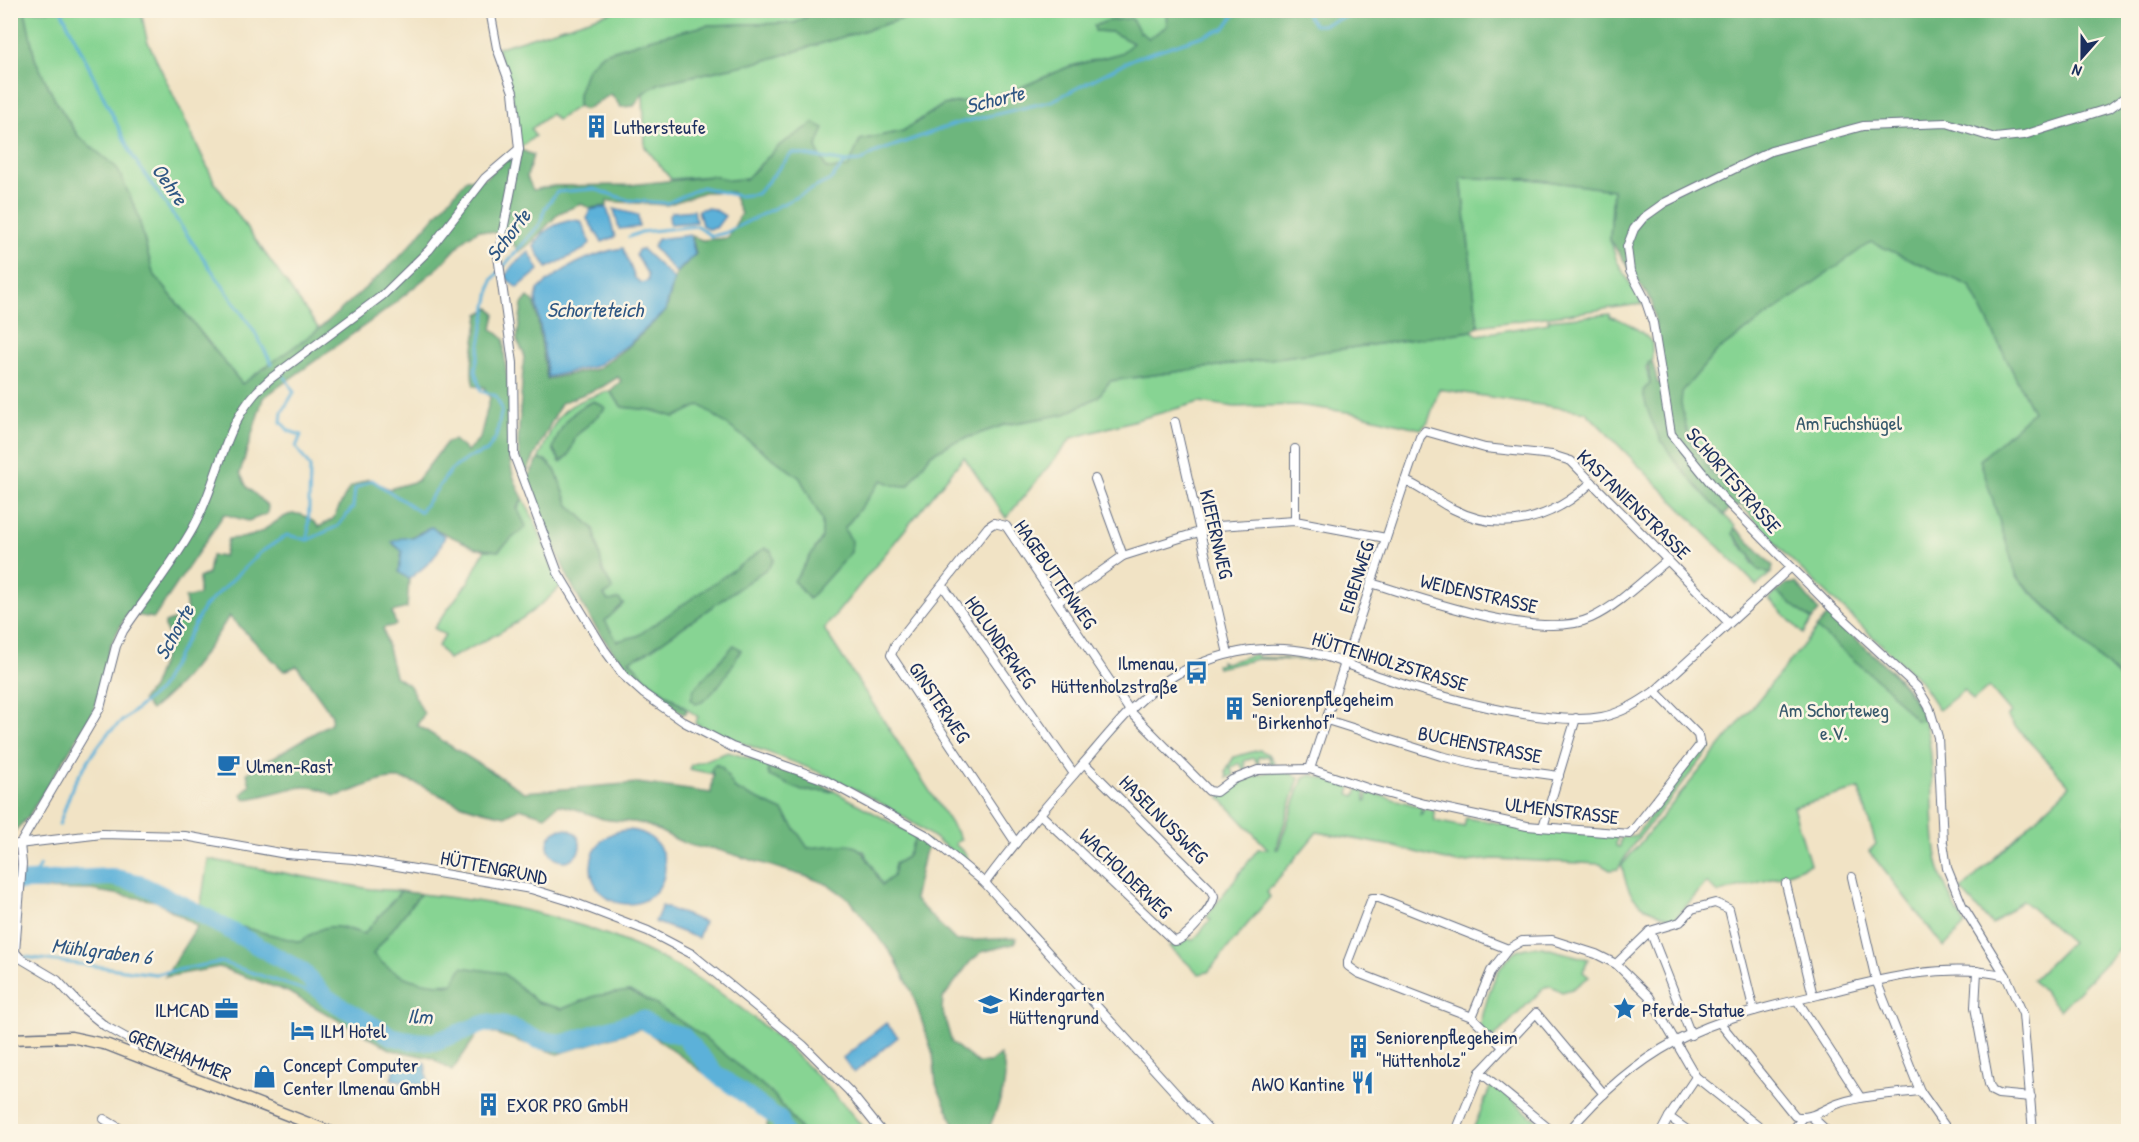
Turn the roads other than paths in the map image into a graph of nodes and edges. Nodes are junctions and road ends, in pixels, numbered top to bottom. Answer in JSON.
{"nodes":[{"id":1,"x":490,"y":10,"type":"edge"},
{"id":2,"x":2128,"y":95,"type":"edge"},
{"id":3,"x":519,"y":149,"type":"junction"},
{"id":4,"x":1174,"y":422,"type":"dead end"},
{"id":5,"x":1425,"y":432,"type":"joint"},
{"id":6,"x":1295,"y":448,"type":"dead end"},
{"id":7,"x":1095,"y":479,"type":"dead end"},
{"id":8,"x":1405,"y":481,"type":"junction"},
{"id":9,"x":1592,"y":482,"type":"junction"},
{"id":10,"x":1295,"y":521,"type":"junction"},
{"id":11,"x":991,"y":524,"type":"joint"},
{"id":12,"x":1200,"y":530,"type":"junction"},
{"id":13,"x":1386,"y":538,"type":"junction"},
{"id":14,"x":1123,"y":556,"type":"junction"},
{"id":15,"x":1668,"y":560,"type":"junction"},
{"id":16,"x":1791,"y":567,"type":"junction"},
{"id":17,"x":1371,"y":583,"type":"junction"},
{"id":18,"x":943,"y":586,"type":"junction"},
{"id":19,"x":1058,"y":602,"type":"junction"},
{"id":20,"x":1729,"y":623,"type":"junction"},
{"id":21,"x":1228,"y":654,"type":"junction"},
{"id":22,"x":1346,"y":663,"type":"junction"},
{"id":23,"x":1654,"y":691,"type":"junction"},
{"id":24,"x":1130,"y":711,"type":"junction"},
{"id":25,"x":1576,"y":718,"type":"junction"},
{"id":26,"x":1327,"y":720,"type":"junction"},
{"id":27,"x":1084,"y":763,"type":"junction"},
{"id":28,"x":1310,"y":769,"type":"junction"},
{"id":29,"x":1074,"y":774,"type":"junction"},
{"id":30,"x":1559,"y":776,"type":"junction"},
{"id":31,"x":1040,"y":814,"type":"junction"},
{"id":32,"x":1543,"y":827,"type":"junction"},
{"id":33,"x":1016,"y":843,"type":"junction"},
{"id":34,"x":20,"y":844,"type":"junction"},
{"id":35,"x":10,"y":845,"type":"edge"},
{"id":36,"x":1852,"y":877,"type":"dead end"},
{"id":37,"x":985,"y":883,"type":"junction"},
{"id":38,"x":1786,"y":884,"type":"dead end"},
{"id":39,"x":1214,"y":902,"type":"joint"},
{"id":40,"x":1650,"y":931,"type":"junction"},
{"id":41,"x":1508,"y":949,"type":"junction"},
{"id":42,"x":1616,"y":964,"type":"junction"},
{"id":43,"x":1977,"y":971,"type":"junction"},
{"id":44,"x":2006,"y":976,"type":"junction"},
{"id":45,"x":1876,"y":980,"type":"junction"},
{"id":46,"x":1813,"y":996,"type":"junction"},
{"id":47,"x":1797,"y":1000,"type":"junction"},
{"id":48,"x":1754,"y":1011,"type":"junction"},
{"id":49,"x":1472,"y":1017,"type":"junction"},
{"id":50,"x":1720,"y":1023,"type":"junction"},
{"id":51,"x":1691,"y":1035,"type":"junction"},
{"id":52,"x":10,"y":1039,"type":"edge"},
{"id":53,"x":1676,"y":1041,"type":"junction"},
{"id":54,"x":1503,"y":1047,"type":"junction"},
{"id":55,"x":134,"y":1054,"type":"junction"},
{"id":56,"x":1480,"y":1072,"type":"junction"},
{"id":57,"x":1696,"y":1077,"type":"junction"},
{"id":58,"x":1920,"y":1091,"type":"junction"},
{"id":59,"x":1604,"y":1094,"type":"junction"},
{"id":60,"x":1860,"y":1097,"type":"junction"},
{"id":61,"x":2031,"y":1097,"type":"junction"},
{"id":62,"x":1669,"y":1117,"type":"junction"},
{"id":63,"x":1807,"y":1117,"type":"junction"},
{"id":64,"x":104,"y":1119,"type":"dead end"},
{"id":65,"x":1457,"y":1129,"type":"dead end"},
{"id":66,"x":126,"y":1131,"type":"edge"},
{"id":67,"x":331,"y":1131,"type":"edge"},
{"id":68,"x":882,"y":1131,"type":"edge"},
{"id":69,"x":1211,"y":1131,"type":"edge"},
{"id":70,"x":1553,"y":1131,"type":"edge"},
{"id":71,"x":1568,"y":1131,"type":"edge"},
{"id":72,"x":1661,"y":1131,"type":"edge"},
{"id":73,"x":1690,"y":1131,"type":"edge"},
{"id":74,"x":1765,"y":1131,"type":"edge"},
{"id":75,"x":1791,"y":1131,"type":"edge"},
{"id":76,"x":1828,"y":1131,"type":"edge"},
{"id":77,"x":1949,"y":1131,"type":"edge"},
{"id":78,"x":2033,"y":1131,"type":"edge"}],
"edges":[{"from":1,"to":3,"type":"street"},
{"from":2,"to":16,"type":"street","name":"SCHORTESTRASSE"},
{"from":3,"to":34,"type":"street"},
{"from":3,"to":37,"type":"street"},
{"from":4,"to":12,"type":"street","name":"KIEFERNWEG"},
{"from":5,"to":8,"type":"street","name":"EIBENWEG"},
{"from":5,"to":9,"type":"street","name":"KASTANIENSTRASSE"},
{"from":6,"to":10,"type":"street"},
{"from":7,"to":14,"type":"street"},
{"from":8,"to":9,"type":"street"},
{"from":8,"to":13,"type":"street","name":"EIBENWEG"},
{"from":9,"to":15,"type":"street","name":"KASTANIENSTRASSE"},
{"from":10,"to":12,"type":"street"},
{"from":10,"to":13,"type":"street"},
{"from":11,"to":18,"type":"street","name":"GINSTERWEG"},
{"from":11,"to":19,"type":"street","name":"HAGEBUTTENWEG"},
{"from":12,"to":14,"type":"street"},
{"from":12,"to":21,"type":"street","name":"KIEFERNWEG"},
{"from":13,"to":17,"type":"street","name":"EIBENWEG"},
{"from":14,"to":19,"type":"street"},
{"from":15,"to":17,"type":"street","name":"WEIDENSTRASSE"},
{"from":15,"to":20,"type":"street","name":"KASTANIENSTRASSE"},
{"from":16,"to":20,"type":"street","name":"HÜTTENHOLZSTRASSE"},
{"from":16,"to":44,"type":"street","name":"SCHORTESTRASSE"},
{"from":17,"to":22,"type":"street","name":"EIBENWEG"},
{"from":18,"to":29,"type":"street","name":"HOLUNDERWEG"},
{"from":18,"to":33,"type":"street","name":"GINSTERWEG"},
{"from":19,"to":24,"type":"street","name":"HAGEBUTTENWEG"},
{"from":20,"to":23,"type":"street","name":"HÜTTENHOLZSTRASSE"},
{"from":21,"to":22,"type":"street","name":"HÜTTENHOLZSTRASSE"},
{"from":21,"to":24,"type":"street","name":"HÜTTENHOLZSTRASSE"},
{"from":22,"to":25,"type":"street","name":"HÜTTENHOLZSTRASSE"},
{"from":22,"to":26,"type":"street","name":"EIBENWEG"},
{"from":23,"to":25,"type":"street","name":"HÜTTENHOLZSTRASSE"},
{"from":23,"to":32,"type":"street","name":"ULMENSTRASSE"},
{"from":24,"to":27,"type":"street","name":"HÜTTENHOLZSTRASSE"},
{"from":24,"to":28,"type":"street","name":"HAGEBUTTENWEG"},
{"from":25,"to":30,"type":"street","name":"BUCHENSTRASSE"},
{"from":26,"to":28,"type":"street","name":"EIBENWEG"},
{"from":26,"to":30,"type":"street","name":"BUCHENSTRASSE"},
{"from":27,"to":29,"type":"street","name":"HÜTTENHOLZSTRASSE"},
{"from":27,"to":39,"type":"street","name":"HASELNUSSWEG"},
{"from":28,"to":32,"type":"street","name":"ULMENSTRASSE"},
{"from":29,"to":31,"type":"street","name":"HÜTTENHOLZSTRASSE"},
{"from":30,"to":32,"type":"street","name":"BUCHENSTRASSE"},
{"from":31,"to":33,"type":"street","name":"HÜTTENHOLZSTRASSE"},
{"from":31,"to":39,"type":"street","name":"WACHOLDERWEG"},
{"from":33,"to":37,"type":"street","name":"HÜTTENHOLZSTRASSE"},
{"from":34,"to":35,"type":"street","name":"HÜTTENGRUND"},
{"from":34,"to":55,"type":"street"},
{"from":34,"to":68,"type":"street","name":"HÜTTENGRUND"},
{"from":36,"to":45,"type":"street"},
{"from":37,"to":69,"type":"street"},
{"from":38,"to":46,"type":"street"},
{"from":40,"to":42,"type":"street"},
{"from":40,"to":48,"type":"street"},
{"from":40,"to":51,"type":"street"},
{"from":41,"to":42,"type":"street"},
{"from":41,"to":49,"type":"street"},
{"from":41,"to":49,"type":"street"},
{"from":42,"to":53,"type":"street"},
{"from":43,"to":44,"type":"street"},
{"from":43,"to":45,"type":"street"},
{"from":43,"to":61,"type":"street"},
{"from":44,"to":61,"type":"street","name":"SCHORTESTRASSE"},
{"from":45,"to":46,"type":"street"},
{"from":45,"to":58,"type":"street"},
{"from":46,"to":47,"type":"street"},
{"from":47,"to":48,"type":"street"},
{"from":47,"to":60,"type":"street"},
{"from":48,"to":50,"type":"street"},
{"from":49,"to":54,"type":"street"},
{"from":50,"to":51,"type":"street"},
{"from":50,"to":63,"type":"street"},
{"from":51,"to":53,"type":"street"},
{"from":52,"to":55,"type":"main road","name":"GRENZHAMMER"},
{"from":53,"to":57,"type":"street"},
{"from":53,"to":59,"type":"street"},
{"from":54,"to":56,"type":"street"},
{"from":54,"to":59,"type":"street"},
{"from":55,"to":67,"type":"main road","name":"GRENZHAMMER"},
{"from":56,"to":65,"type":"street"},
{"from":56,"to":70,"type":"street"},
{"from":57,"to":62,"type":"street"},
{"from":57,"to":74,"type":"street"},
{"from":58,"to":60,"type":"street"},
{"from":58,"to":77,"type":"street"},
{"from":59,"to":71,"type":"street"},
{"from":60,"to":63,"type":"street"},
{"from":61,"to":78,"type":"street","name":"SCHORTESTRASSE"},
{"from":62,"to":72,"type":"street"},
{"from":62,"to":73,"type":"street"},
{"from":63,"to":75,"type":"street"},
{"from":63,"to":76,"type":"street"},
{"from":64,"to":66,"type":"street"}]}
